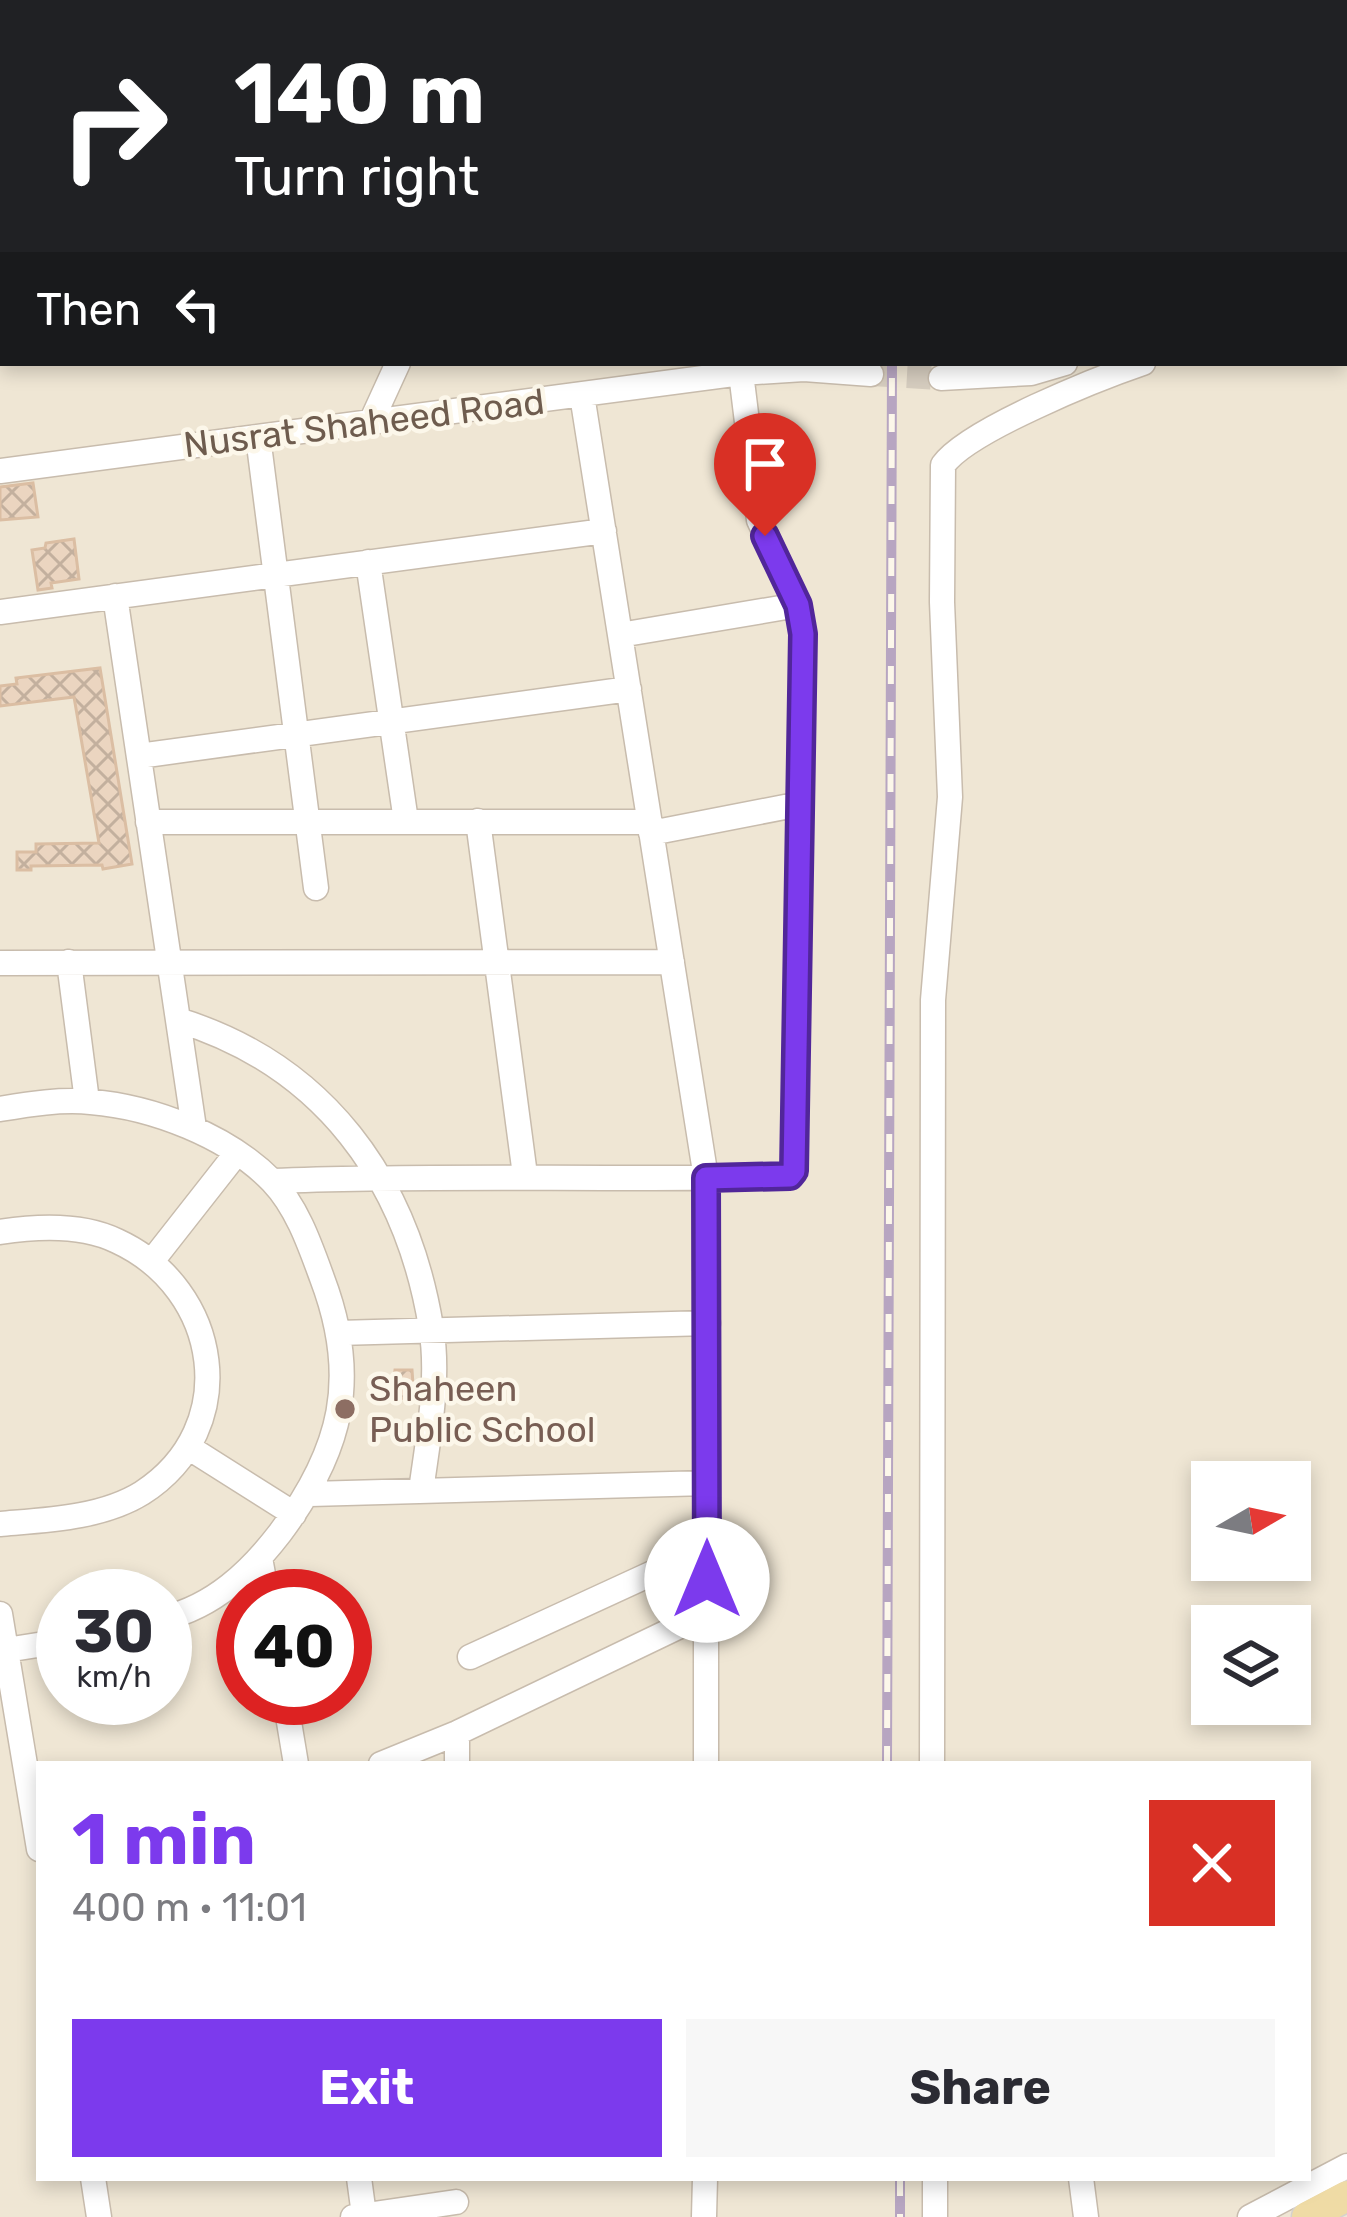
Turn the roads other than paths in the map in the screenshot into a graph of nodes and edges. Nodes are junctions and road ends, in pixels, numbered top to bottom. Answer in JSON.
{"nodes":[{"id":1,"x":397,"y":366,"type":"edge"},
{"id":2,"x":1050,"y":366,"type":"edge"},
{"id":3,"x":1134,"y":366,"type":"edge"},
{"id":4,"x":741,"y":374,"type":"junction"},
{"id":5,"x":872,"y":374,"type":"dead end"},
{"id":6,"x":941,"y":378,"type":"tunnel mouth"},
{"id":7,"x":582,"y":394,"type":"junction"},
{"id":8,"x":371,"y":422,"type":"junction"},
{"id":9,"x":258,"y":437,"type":"junction"},
{"id":10,"x":0,"y":471,"type":"edge"},
{"id":11,"x":604,"y":531,"type":"junction"},
{"id":12,"x":368,"y":562,"type":"junction"},
{"id":13,"x":276,"y":575,"type":"junction"},
{"id":14,"x":115,"y":596,"type":"junction"},
{"id":15,"x":798,"y":605,"type":"junction"},
{"id":16,"x":0,"y":612,"type":"edge"},
{"id":17,"x":620,"y":635,"type":"junction"},
{"id":18,"x":629,"y":689,"type":"junction"},
{"id":19,"x":392,"y":722,"type":"junction"},
{"id":20,"x":296,"y":735,"type":"junction"},
{"id":21,"x":139,"y":756,"type":"junction"},
{"id":22,"x":800,"y":804,"type":"junction"},
{"id":23,"x":406,"y":821,"type":"junction"},
{"id":24,"x":478,"y":821,"type":"junction"},
{"id":25,"x":148,"y":822,"type":"junction"},
{"id":26,"x":308,"y":822,"type":"junction"},
{"id":27,"x":650,"y":827,"type":"junction"},
{"id":28,"x":316,"y":888,"type":"dead end"},
{"id":29,"x":69,"y":962,"type":"junction"},
{"id":30,"x":169,"y":962,"type":"junction"},
{"id":31,"x":494,"y":962,"type":"junction"},
{"id":32,"x":672,"y":962,"type":"junction"},
{"id":33,"x":0,"y":963,"type":"edge"},
{"id":34,"x":178,"y":1020,"type":"junction"},
{"id":35,"x":87,"y":1101,"type":"junction"},
{"id":36,"x":0,"y":1109,"type":"edge"},
{"id":37,"x":194,"y":1128,"type":"junction"},
{"id":38,"x":236,"y":1154,"type":"junction"},
{"id":39,"x":525,"y":1175,"type":"junction"},
{"id":40,"x":382,"y":1177,"type":"junction"},
{"id":41,"x":706,"y":1178,"type":"junction"},
{"id":42,"x":272,"y":1181,"type":"junction"},
{"id":43,"x":0,"y":1232,"type":"edge"},
{"id":44,"x":152,"y":1261,"type":"junction"},
{"id":45,"x":708,"y":1323,"type":"junction"},
{"id":46,"x":432,"y":1331,"type":"junction"},
{"id":47,"x":338,"y":1333,"type":"junction"},
{"id":48,"x":188,"y":1447,"type":"junction"},
{"id":49,"x":707,"y":1483,"type":"junction"},
{"id":50,"x":421,"y":1491,"type":"junction"},
{"id":51,"x":302,"y":1504,"type":"junction"},
{"id":52,"x":0,"y":1524,"type":"edge"},
{"id":53,"x":707,"y":1548,"type":"junction"},
{"id":54,"x":260,"y":1558,"type":"junction"},
{"id":55,"x":262,"y":1569,"type":"edge"},
{"id":56,"x":192,"y":1609,"type":"edge"},
{"id":57,"x":707,"y":1613,"type":"junction"},
{"id":58,"x":0,"y":1614,"type":"edge"},
{"id":59,"x":36,"y":1645,"type":"edge"},
{"id":60,"x":6,"y":1650,"type":"junction"},
{"id":61,"x":470,"y":1658,"type":"dead end"},
{"id":62,"x":290,"y":1725,"type":"edge"},
{"id":63,"x":457,"y":1733,"type":"junction"},
{"id":64,"x":296,"y":1761,"type":"edge"},
{"id":65,"x":388,"y":1761,"type":"edge"},
{"id":66,"x":457,"y":1761,"type":"edge"},
{"id":67,"x":706,"y":1761,"type":"edge"},
{"id":68,"x":932,"y":1761,"type":"edge"},
{"id":69,"x":13,"y":1770,"type":"edge"},
{"id":70,"x":36,"y":1836,"type":"edge"},
{"id":71,"x":1347,"y":2166,"type":"edge"},
{"id":72,"x":93,"y":2181,"type":"edge"},
{"id":73,"x":359,"y":2181,"type":"edge"},
{"id":74,"x":705,"y":2181,"type":"edge"},
{"id":75,"x":935,"y":2181,"type":"edge"},
{"id":76,"x":1081,"y":2181,"type":"edge"},
{"id":77,"x":1347,"y":2196,"type":"edge"},
{"id":78,"x":456,"y":2199,"type":"edge"},
{"id":79,"x":364,"y":2216,"type":"edge"},
{"id":80,"x":99,"y":2217,"type":"edge"},
{"id":81,"x":353,"y":2217,"type":"edge"},
{"id":82,"x":704,"y":2217,"type":"edge"},
{"id":83,"x":935,"y":2217,"type":"edge"},
{"id":84,"x":1086,"y":2217,"type":"edge"},
{"id":85,"x":1250,"y":2217,"type":"edge"},
{"id":86,"x":1307,"y":2217,"type":"edge"}],
"edges":[{"from":1,"to":8,"type":"street"},
{"from":2,"to":6,"type":"street"},
{"from":3,"to":68,"type":"street"},
{"from":4,"to":5,"type":"street","name":"Nusrat Shaheed Road"},
{"from":4,"to":7,"type":"street","name":"Nusrat Shaheed Road"},
{"from":4,"to":15,"type":"street"},
{"from":7,"to":8,"type":"street","name":"Nusrat Shaheed Road"},
{"from":7,"to":11,"type":"street"},
{"from":8,"to":9,"type":"street","name":"Nusrat Shaheed Road"},
{"from":9,"to":10,"type":"street","name":"Nusrat Shaheed Road"},
{"from":9,"to":13,"type":"street"},
{"from":11,"to":12,"type":"street"},
{"from":11,"to":17,"type":"street"},
{"from":12,"to":13,"type":"street"},
{"from":12,"to":19,"type":"street"},
{"from":13,"to":14,"type":"street"},
{"from":13,"to":20,"type":"street"},
{"from":14,"to":16,"type":"street"},
{"from":14,"to":21,"type":"street"},
{"from":15,"to":17,"type":"street"},
{"from":15,"to":22,"type":"street"},
{"from":17,"to":18,"type":"street"},
{"from":18,"to":19,"type":"street"},
{"from":18,"to":27,"type":"street"},
{"from":19,"to":20,"type":"street"},
{"from":19,"to":23,"type":"street"},
{"from":20,"to":21,"type":"street"},
{"from":20,"to":26,"type":"street"},
{"from":21,"to":25,"type":"street"},
{"from":22,"to":27,"type":"street"},
{"from":22,"to":41,"type":"street"},
{"from":23,"to":24,"type":"street"},
{"from":23,"to":26,"type":"street"},
{"from":24,"to":27,"type":"street"},
{"from":24,"to":31,"type":"street"},
{"from":25,"to":26,"type":"street"},
{"from":25,"to":30,"type":"street"},
{"from":26,"to":28,"type":"street"},
{"from":27,"to":32,"type":"street"},
{"from":29,"to":30,"type":"street"},
{"from":29,"to":33,"type":"street"},
{"from":29,"to":35,"type":"street"},
{"from":30,"to":31,"type":"street"},
{"from":30,"to":34,"type":"street"},
{"from":31,"to":32,"type":"street"},
{"from":31,"to":39,"type":"street"},
{"from":32,"to":41,"type":"street"},
{"from":34,"to":37,"type":"street"},
{"from":34,"to":40,"type":"street"},
{"from":35,"to":36,"type":"street"},
{"from":35,"to":37,"type":"street"},
{"from":37,"to":38,"type":"street"},
{"from":38,"to":42,"type":"street"},
{"from":38,"to":44,"type":"street"},
{"from":39,"to":40,"type":"street"},
{"from":39,"to":41,"type":"street"},
{"from":40,"to":42,"type":"street"},
{"from":40,"to":46,"type":"street"},
{"from":41,"to":45,"type":"street"},
{"from":42,"to":47,"type":"street"},
{"from":43,"to":44,"type":"street"},
{"from":44,"to":48,"type":"street"},
{"from":45,"to":46,"type":"street"},
{"from":45,"to":49,"type":"street"},
{"from":46,"to":47,"type":"street"},
{"from":46,"to":50,"type":"street"},
{"from":47,"to":51,"type":"street"},
{"from":48,"to":51,"type":"street"},
{"from":48,"to":52,"type":"street"},
{"from":49,"to":50,"type":"street"},
{"from":49,"to":53,"type":"street"},
{"from":50,"to":51,"type":"street"},
{"from":51,"to":54,"type":"street"},
{"from":53,"to":57,"type":"street"},
{"from":53,"to":61,"type":"street"},
{"from":54,"to":55,"type":"street"},
{"from":54,"to":56,"type":"street"},
{"from":57,"to":63,"type":"street"},
{"from":57,"to":67,"type":"street"},
{"from":58,"to":60,"type":"street"},
{"from":59,"to":60,"type":"street"},
{"from":60,"to":69,"type":"street"},
{"from":62,"to":64,"type":"street"},
{"from":63,"to":65,"type":"street"},
{"from":63,"to":66,"type":"street"},
{"from":69,"to":70,"type":"street"},
{"from":71,"to":85,"type":"street"},
{"from":72,"to":80,"type":"street"},
{"from":73,"to":79,"type":"street"},
{"from":74,"to":82,"type":"street"},
{"from":75,"to":83,"type":"street"},
{"from":76,"to":84,"type":"street"},
{"from":77,"to":86,"type":"main road"},
{"from":78,"to":79,"type":"street"},
{"from":79,"to":81,"type":"street"}]}
